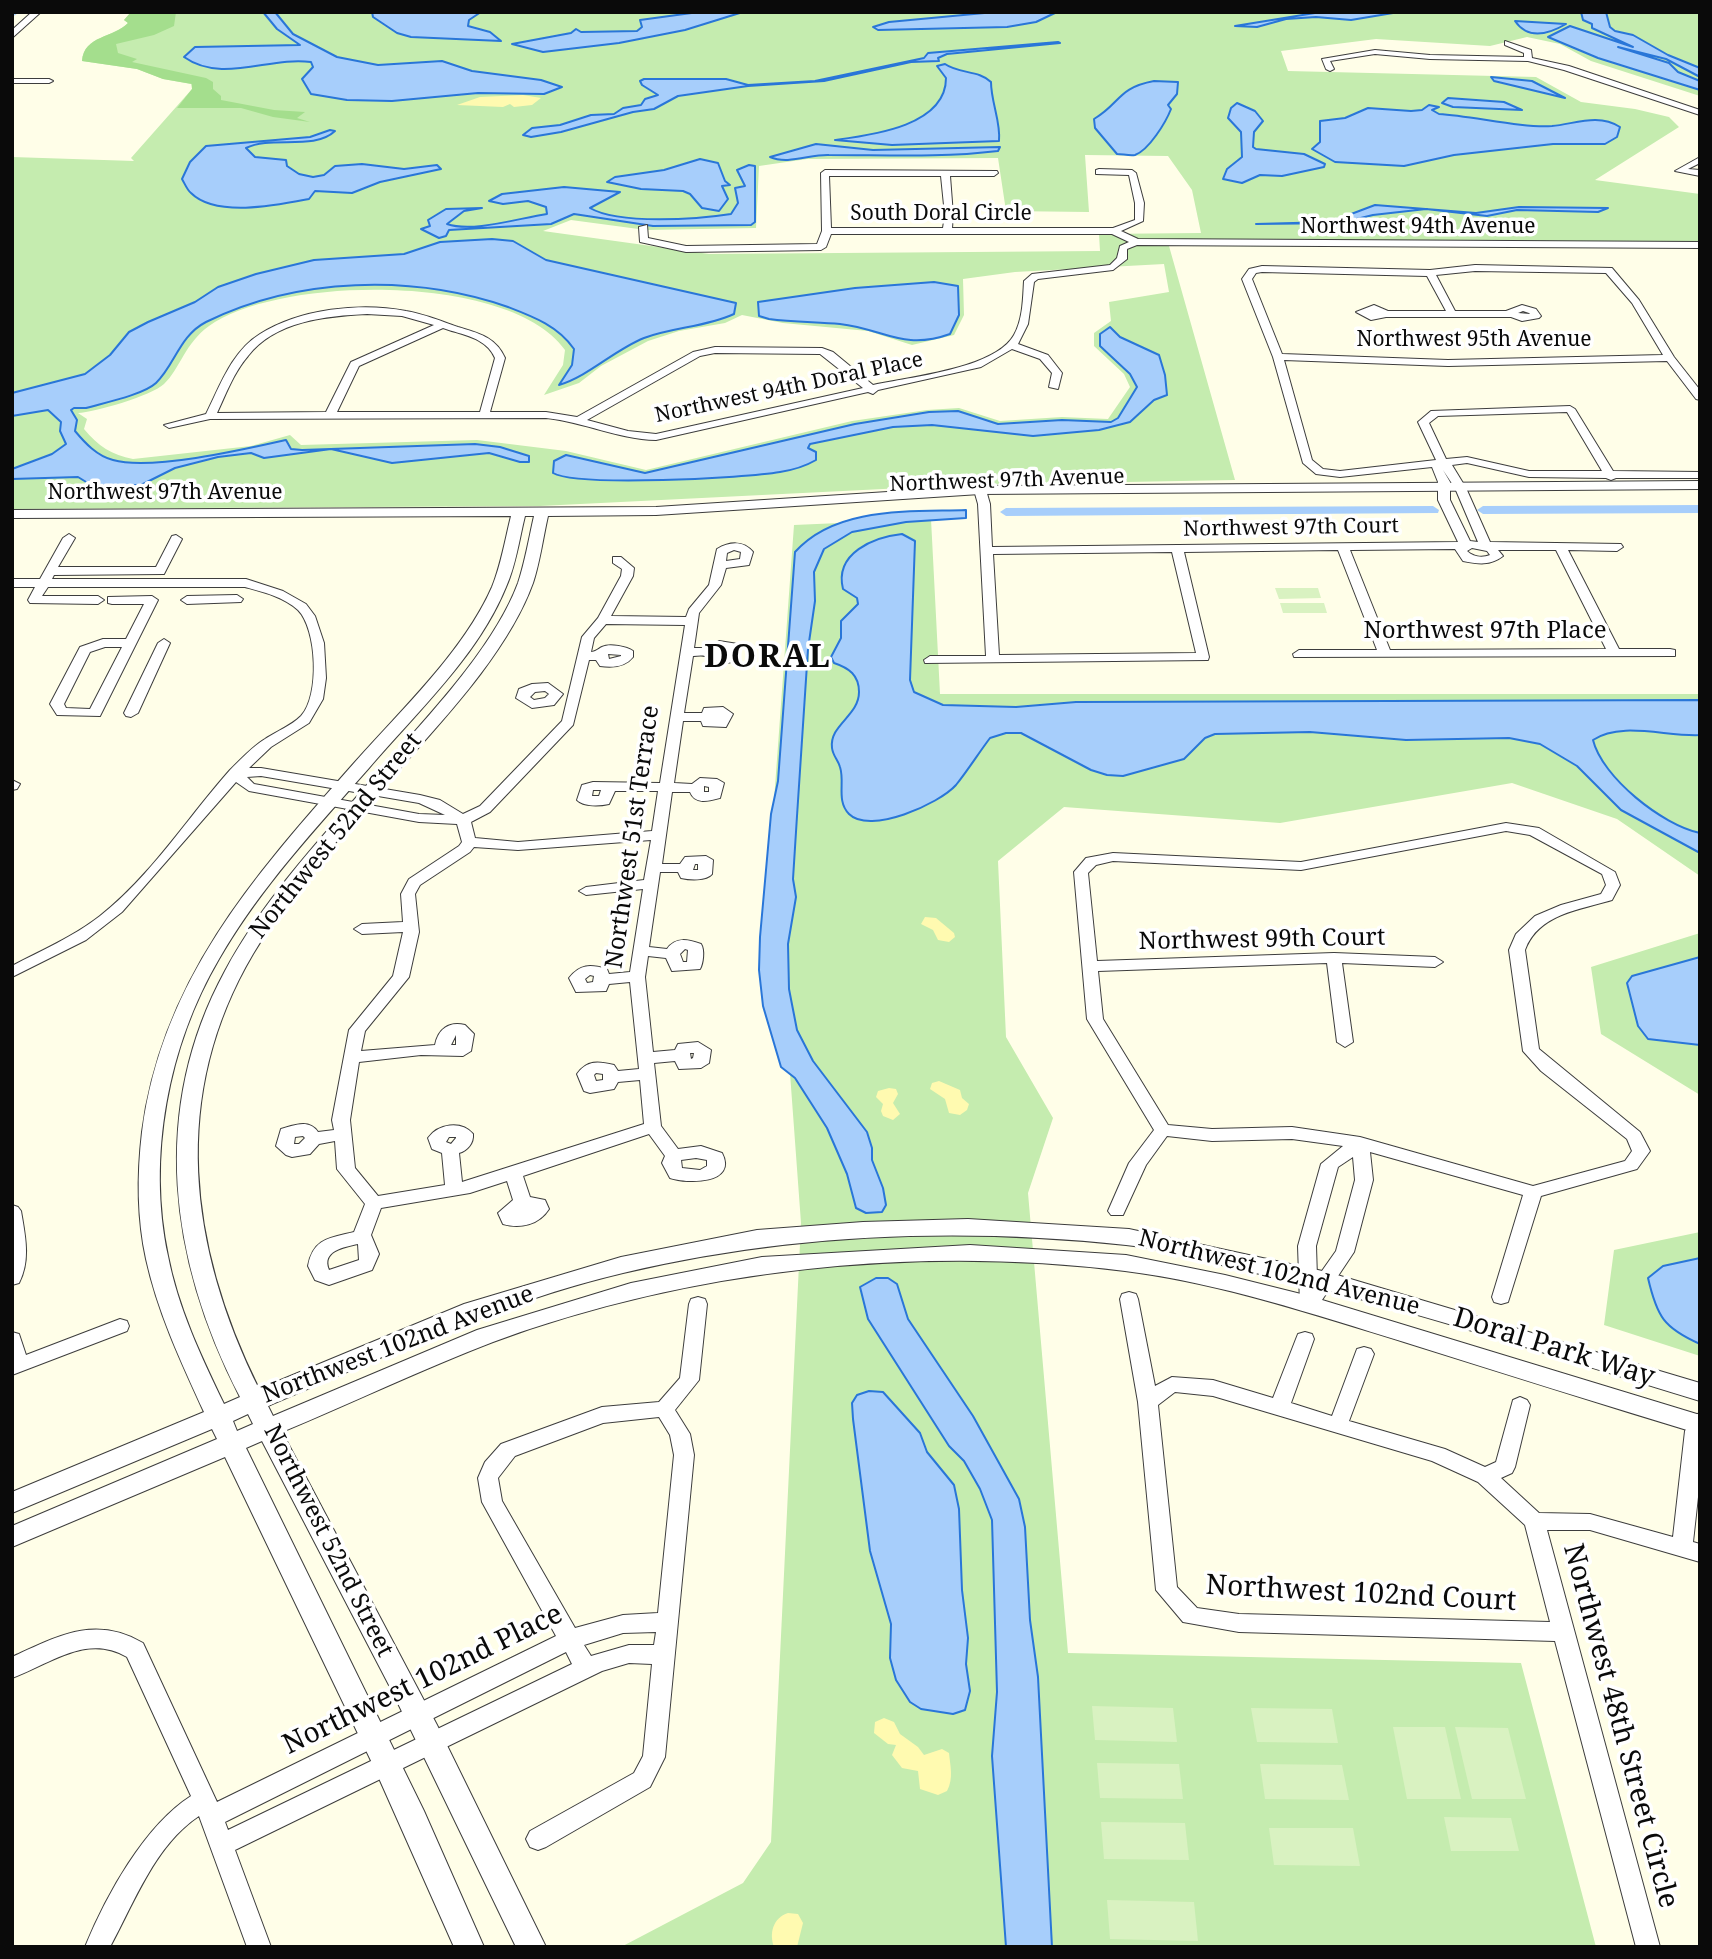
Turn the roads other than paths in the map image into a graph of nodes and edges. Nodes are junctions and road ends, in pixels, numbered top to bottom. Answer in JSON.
{"nodes":[{"id":1,"x":37,"y":12,"type":"edge"},
{"id":2,"x":12,"y":35,"type":"edge"},
{"id":3,"x":1508,"y":43,"type":"dead end"},
{"id":4,"x":1528,"y":60,"type":"junction"},
{"id":5,"x":1330,"y":69,"type":"dead end"},
{"id":6,"x":12,"y":81,"type":"edge"},
{"id":7,"x":49,"y":81,"type":"dead end"},
{"id":8,"x":1700,"y":113,"type":"edge"},
{"id":9,"x":1099,"y":172,"type":"dead end"},
{"id":10,"x":945,"y":173,"type":"junction"},
{"id":11,"x":994,"y":173,"type":"dead end"},
{"id":12,"x":644,"y":227,"type":"dead end"},
{"id":13,"x":827,"y":231,"type":"junction"},
{"id":14,"x":947,"y":231,"type":"junction"},
{"id":15,"x":1114,"y":231,"type":"junction"},
{"id":16,"x":1136,"y":242,"type":"junction"},
{"id":17,"x":1700,"y":245,"type":"edge"},
{"id":18,"x":1430,"y":273,"type":"junction"},
{"id":19,"x":1451,"y":312,"type":"junction"},
{"id":20,"x":1386,"y":314,"type":"dead end"},
{"id":21,"x":1511,"y":314,"type":"dead end"},
{"id":22,"x":442,"y":325,"type":"junction"},
{"id":23,"x":1015,"y":346,"type":"junction"},
{"id":24,"x":1278,"y":357,"type":"junction"},
{"id":25,"x":1670,"y":358,"type":"junction"},
{"id":26,"x":1054,"y":387,"type":"dead end"},
{"id":27,"x":873,"y":391,"type":"junction"},
{"id":28,"x":1700,"y":397,"type":"edge"},
{"id":29,"x":484,"y":415,"type":"junction"},
{"id":30,"x":210,"y":416,"type":"junction"},
{"id":31,"x":330,"y":416,"type":"junction"},
{"id":32,"x":579,"y":420,"type":"junction"},
{"id":33,"x":169,"y":425,"type":"dead end"},
{"id":34,"x":1442,"y":461,"type":"junction"},
{"id":35,"x":1700,"y":475,"type":"edge"},
{"id":36,"x":1611,"y":477,"type":"junction"},
{"id":37,"x":1700,"y":485,"type":"edge"},
{"id":38,"x":1452,"y":491,"type":"junction"},
{"id":39,"x":1700,"y":494,"type":"edge"},
{"id":40,"x":982,"y":495,"type":"junction"},
{"id":41,"x":12,"y":514,"type":"edge"},
{"id":42,"x":518,"y":517,"type":"junction"},
{"id":43,"x":541,"y":517,"type":"junction"},
{"id":44,"x":69,"y":538,"type":"dead end"},
{"id":45,"x":176,"y":539,"type":"dead end"},
{"id":46,"x":1466,"y":545,"type":"junction"},
{"id":47,"x":1486,"y":546,"type":"junction"},
{"id":48,"x":1343,"y":547,"type":"junction"},
{"id":49,"x":1560,"y":547,"type":"junction"},
{"id":50,"x":1617,"y":547,"type":"dead end"},
{"id":51,"x":1177,"y":549,"type":"junction"},
{"id":52,"x":987,"y":551,"type":"junction"},
{"id":53,"x":617,"y":560,"type":"dead end"},
{"id":54,"x":721,"y":565,"type":"dead end"},
{"id":55,"x":46,"y":577,"type":"junction"},
{"id":56,"x":161,"y":583,"type":"junction"},
{"id":57,"x":16,"y":586,"type":"edge"},
{"id":58,"x":494,"y":597,"type":"junction"},
{"id":59,"x":519,"y":598,"type":"junction"},
{"id":60,"x":237,"y":599,"type":"dead end"},
{"id":61,"x":152,"y":600,"type":"junction"},
{"id":62,"x":187,"y":600,"type":"dead end"},
{"id":63,"x":603,"y":620,"type":"junction"},
{"id":64,"x":691,"y":621,"type":"junction"},
{"id":65,"x":130,"y":643,"type":"junction"},
{"id":66,"x":164,"y":643,"type":"dead end"},
{"id":67,"x":687,"y":652,"type":"junction"},
{"id":68,"x":711,"y":652,"type":"dead end"},
{"id":69,"x":1614,"y":653,"type":"junction"},
{"id":70,"x":1670,"y":653,"type":"dead end"},
{"id":71,"x":1300,"y":654,"type":"dead end"},
{"id":72,"x":1385,"y":654,"type":"junction"},
{"id":73,"x":583,"y":656,"type":"junction"},
{"id":74,"x":600,"y":656,"type":"dead end"},
{"id":75,"x":993,"y":658,"type":"junction"},
{"id":76,"x":930,"y":660,"type":"dead end"},
{"id":77,"x":556,"y":694,"type":"dead end"},
{"id":78,"x":575,"y":694,"type":"junction"},
{"id":79,"x":131,"y":713,"type":"dead end"},
{"id":80,"x":677,"y":717,"type":"junction"},
{"id":81,"x":707,"y":717,"type":"dead end"},
{"id":82,"x":235,"y":773,"type":"junction"},
{"id":83,"x":610,"y":786,"type":"dead end"},
{"id":84,"x":696,"y":788,"type":"dead end"},
{"id":85,"x":667,"y":789,"type":"junction"},
{"id":86,"x":338,"y":794,"type":"junction"},
{"id":87,"x":364,"y":798,"type":"junction"},
{"id":88,"x":463,"y":820,"type":"junction"},
{"id":89,"x":660,"y":835,"type":"junction"},
{"id":90,"x":469,"y":842,"type":"junction"},
{"id":91,"x":655,"y":868,"type":"junction"},
{"id":92,"x":685,"y":868,"type":"dead end"},
{"id":93,"x":652,"y":884,"type":"junction"},
{"id":94,"x":586,"y":891,"type":"dead end"},
{"id":95,"x":411,"y":926,"type":"junction"},
{"id":96,"x":362,"y":929,"type":"dead end"},
{"id":97,"x":641,"y":951,"type":"junction"},
{"id":98,"x":672,"y":954,"type":"dead end"},
{"id":99,"x":1334,"y":958,"type":"junction"},
{"id":100,"x":1436,"y":962,"type":"dead end"},
{"id":101,"x":1090,"y":966,"type":"junction"},
{"id":102,"x":12,"y":972,"type":"edge"},
{"id":103,"x":637,"y":978,"type":"junction"},
{"id":104,"x":601,"y":979,"type":"dead end"},
{"id":105,"x":195,"y":986,"type":"junction"},
{"id":106,"x":226,"y":987,"type":"junction"},
{"id":107,"x":1345,"y":1042,"type":"dead end"},
{"id":108,"x":442,"y":1049,"type":"dead end"},
{"id":109,"x":681,"y":1055,"type":"dead end"},
{"id":110,"x":351,"y":1058,"type":"junction"},
{"id":111,"x":647,"y":1066,"type":"junction"},
{"id":112,"x":613,"y":1077,"type":"dead end"},
{"id":113,"x":653,"y":1127,"type":"junction"},
{"id":114,"x":1163,"y":1130,"type":"junction"},
{"id":115,"x":342,"y":1134,"type":"junction"},
{"id":116,"x":314,"y":1139,"type":"dead end"},
{"id":117,"x":1360,"y":1143,"type":"junction"},
{"id":118,"x":450,"y":1150,"type":"dead end"},
{"id":119,"x":674,"y":1156,"type":"dead end"},
{"id":120,"x":513,"y":1173,"type":"junction"},
{"id":121,"x":454,"y":1190,"type":"junction"},
{"id":122,"x":1533,"y":1192,"type":"junction"},
{"id":123,"x":523,"y":1202,"type":"dead end"},
{"id":124,"x":374,"y":1203,"type":"junction"},
{"id":125,"x":1117,"y":1211,"type":"dead end"},
{"id":126,"x":12,"y":1212,"type":"edge"},
{"id":127,"x":361,"y":1236,"type":"dead end"},
{"id":128,"x":12,"y":1278,"type":"edge"},
{"id":129,"x":1317,"y":1278,"type":"junction"},
{"id":130,"x":1501,"y":1297,"type":"dead end"},
{"id":131,"x":1129,"y":1299,"type":"dead end"},
{"id":132,"x":698,"y":1304,"type":"dead end"},
{"id":133,"x":1309,"y":1304,"type":"junction"},
{"id":134,"x":120,"y":1326,"type":"dead end"},
{"id":135,"x":12,"y":1339,"type":"edge"},
{"id":136,"x":1305,"y":1339,"type":"dead end"},
{"id":137,"x":1364,"y":1354,"type":"dead end"},
{"id":138,"x":16,"y":1367,"type":"edge"},
{"id":139,"x":1700,"y":1391,"type":"edge"},
{"id":140,"x":255,"y":1400,"type":"junction"},
{"id":141,"x":1147,"y":1402,"type":"junction"},
{"id":142,"x":1520,"y":1405,"type":"dead end"},
{"id":143,"x":1279,"y":1408,"type":"junction"},
{"id":144,"x":664,"y":1409,"type":"junction"},
{"id":145,"x":217,"y":1416,"type":"junction"},
{"id":146,"x":1699,"y":1423,"type":"edge"},
{"id":147,"x":1338,"y":1425,"type":"junction"},
{"id":148,"x":269,"y":1427,"type":"junction"},
{"id":149,"x":231,"y":1442,"type":"junction"},
{"id":150,"x":1485,"y":1476,"type":"junction"},
{"id":151,"x":12,"y":1503,"type":"edge"},
{"id":152,"x":1534,"y":1521,"type":"junction"},
{"id":153,"x":12,"y":1537,"type":"edge"},
{"id":154,"x":1691,"y":1550,"type":"edge"},
{"id":155,"x":668,"y":1622,"type":"junction"},
{"id":156,"x":1564,"y":1632,"type":"junction"},
{"id":157,"x":571,"y":1639,"type":"junction"},
{"id":158,"x":664,"y":1655,"type":"junction"},
{"id":159,"x":516,"y":1667,"type":"junction"},
{"id":160,"x":12,"y":1668,"type":"edge"},
{"id":161,"x":586,"y":1668,"type":"junction"},
{"id":162,"x":530,"y":1695,"type":"junction"},
{"id":163,"x":419,"y":1717,"type":"junction"},
{"id":164,"x":373,"y":1739,"type":"junction"},
{"id":165,"x":432,"y":1742,"type":"junction"},
{"id":166,"x":387,"y":1767,"type":"junction"},
{"id":167,"x":208,"y":1808,"type":"junction"},
{"id":168,"x":538,"y":1839,"type":"dead end"},
{"id":169,"x":221,"y":1845,"type":"junction"},
{"id":170,"x":97,"y":1947,"type":"edge"},
{"id":171,"x":259,"y":1947,"type":"edge"},
{"id":172,"x":469,"y":1947,"type":"edge"},
{"id":173,"x":531,"y":1947,"type":"edge"},
{"id":174,"x":1648,"y":1947,"type":"edge"}],
"edges":[{"from":1,"to":2,"type":"street"},
{"from":3,"to":4,"type":"street"},
{"from":4,"to":5,"type":"street"},
{"from":4,"to":8,"type":"street"},
{"from":6,"to":7,"type":"street"},
{"from":9,"to":15,"type":"street"},
{"from":10,"to":11,"type":"street"},
{"from":10,"to":13,"type":"street"},
{"from":10,"to":14,"type":"street"},
{"from":12,"to":13,"type":"street","name":"South Doral Circle"},
{"from":13,"to":14,"type":"street","name":"South Doral Circle"},
{"from":14,"to":15,"type":"street","name":"South Doral Circle"},
{"from":15,"to":16,"type":"street","name":"South Doral Circle"},
{"from":16,"to":17,"type":"street","name":"Northwest 94th Avenue"},
{"from":16,"to":23,"type":"street"},
{"from":18,"to":19,"type":"street"},
{"from":18,"to":24,"type":"street"},
{"from":18,"to":25,"type":"street"},
{"from":19,"to":20,"type":"street"},
{"from":19,"to":21,"type":"street"},
{"from":22,"to":29,"type":"street"},
{"from":22,"to":30,"type":"street"},
{"from":22,"to":31,"type":"street"},
{"from":23,"to":26,"type":"street"},
{"from":23,"to":27,"type":"street","name":"Northwest 94th Doral Place"},
{"from":24,"to":25,"type":"street","name":"Northwest 95th Avenue"},
{"from":24,"to":34,"type":"street"},
{"from":25,"to":28,"type":"street"},
{"from":27,"to":32,"type":"street","name":"Northwest 94th Doral Place"},
{"from":27,"to":32,"type":"street"},
{"from":29,"to":31,"type":"street","name":"Northwest 94th Doral Place"},
{"from":29,"to":32,"type":"street","name":"Northwest 94th Doral Place"},
{"from":30,"to":31,"type":"street","name":"Northwest 94th Doral Place"},
{"from":30,"to":33,"type":"street","name":"Northwest 94th Doral Place"},
{"from":34,"to":36,"type":"street"},
{"from":34,"to":36,"type":"street"},
{"from":34,"to":38,"type":"street"},
{"from":35,"to":36,"type":"street"},
{"from":37,"to":38,"type":"street","name":"Northwest 97th Avenue"},
{"from":38,"to":39,"type":"street","name":"Northwest 97th Avenue"},
{"from":38,"to":40,"type":"street","name":"Northwest 97th Avenue"},
{"from":38,"to":46,"type":"street"},
{"from":38,"to":47,"type":"street"},
{"from":40,"to":43,"type":"street","name":"Northwest 97th Avenue"},
{"from":40,"to":52,"type":"street"},
{"from":41,"to":42,"type":"street","name":"Northwest 97th Avenue"},
{"from":42,"to":43,"type":"street","name":"Northwest 97th Avenue"},
{"from":42,"to":58,"type":"street","name":"Northwest 52nd Street"},
{"from":43,"to":59,"type":"street","name":"Northwest 52nd Street"},
{"from":44,"to":55,"type":"street"},
{"from":45,"to":55,"type":"street"},
{"from":46,"to":47,"type":"street","name":"Northwest 97th Court"},
{"from":46,"to":48,"type":"street","name":"Northwest 97th Court"},
{"from":47,"to":49,"type":"street","name":"Northwest 97th Court"},
{"from":48,"to":51,"type":"street","name":"Northwest 97th Court"},
{"from":48,"to":72,"type":"street"},
{"from":49,"to":50,"type":"street","name":"Northwest 97th Court"},
{"from":49,"to":69,"type":"street"},
{"from":51,"to":52,"type":"street","name":"Northwest 97th Court"},
{"from":51,"to":75,"type":"street"},
{"from":52,"to":75,"type":"street"},
{"from":53,"to":63,"type":"street"},
{"from":54,"to":64,"type":"street","name":"Northwest 51st Terrace"},
{"from":55,"to":56,"type":"street"},
{"from":55,"to":57,"type":"street"},
{"from":55,"to":61,"type":"street"},
{"from":56,"to":61,"type":"street"},
{"from":56,"to":82,"type":"street"},
{"from":58,"to":59,"type":"street"},
{"from":58,"to":86,"type":"street","name":"Northwest 52nd Street"},
{"from":59,"to":87,"type":"street","name":"Northwest 52nd Street"},
{"from":60,"to":62,"type":"street"},
{"from":61,"to":65,"type":"street"},
{"from":63,"to":64,"type":"street"},
{"from":63,"to":73,"type":"street"},
{"from":64,"to":67,"type":"street","name":"Northwest 51st Terrace"},
{"from":65,"to":65,"type":"street"},
{"from":66,"to":79,"type":"street"},
{"from":67,"to":68,"type":"street"},
{"from":67,"to":80,"type":"street","name":"Northwest 51st Terrace"},
{"from":69,"to":70,"type":"street","name":"Northwest 97th Place"},
{"from":69,"to":72,"type":"street","name":"Northwest 97th Place"},
{"from":71,"to":72,"type":"street","name":"Northwest 97th Place"},
{"from":73,"to":74,"type":"street"},
{"from":73,"to":78,"type":"street"},
{"from":75,"to":76,"type":"street"},
{"from":77,"to":78,"type":"street"},
{"from":78,"to":88,"type":"street"},
{"from":80,"to":81,"type":"street"},
{"from":80,"to":85,"type":"street","name":"Northwest 51st Terrace"},
{"from":82,"to":86,"type":"street"},
{"from":82,"to":86,"type":"street"},
{"from":82,"to":102,"type":"street"},
{"from":83,"to":85,"type":"street"},
{"from":84,"to":85,"type":"street"},
{"from":85,"to":89,"type":"street","name":"Northwest 51st Terrace"},
{"from":86,"to":87,"type":"street"},
{"from":86,"to":105,"type":"street","name":"Northwest 52nd Street"},
{"from":87,"to":88,"type":"street"},
{"from":87,"to":106,"type":"street","name":"Northwest 52nd Street"},
{"from":88,"to":90,"type":"street"},
{"from":89,"to":90,"type":"street"},
{"from":89,"to":91,"type":"street","name":"Northwest 51st Terrace"},
{"from":90,"to":95,"type":"street"},
{"from":91,"to":92,"type":"street"},
{"from":91,"to":93,"type":"street","name":"Northwest 51st Terrace"},
{"from":93,"to":94,"type":"street"},
{"from":93,"to":97,"type":"street","name":"Northwest 51st Terrace"},
{"from":95,"to":96,"type":"street"},
{"from":95,"to":110,"type":"street"},
{"from":97,"to":98,"type":"street"},
{"from":97,"to":103,"type":"street","name":"Northwest 51st Terrace"},
{"from":99,"to":100,"type":"street","name":"Northwest 99th Court"},
{"from":99,"to":101,"type":"street","name":"Northwest 99th Court"},
{"from":99,"to":107,"type":"street"},
{"from":101,"to":114,"type":"street"},
{"from":101,"to":122,"type":"street"},
{"from":103,"to":104,"type":"street"},
{"from":103,"to":111,"type":"street","name":"Northwest 51st Terrace"},
{"from":105,"to":106,"type":"street"},
{"from":105,"to":145,"type":"street","name":"Northwest 52nd Street"},
{"from":106,"to":140,"type":"street","name":"Northwest 52nd Street"},
{"from":108,"to":110,"type":"street"},
{"from":109,"to":111,"type":"street"},
{"from":110,"to":115,"type":"street"},
{"from":111,"to":112,"type":"street"},
{"from":111,"to":113,"type":"street","name":"Northwest 51st Terrace"},
{"from":113,"to":119,"type":"street"},
{"from":113,"to":120,"type":"street"},
{"from":114,"to":117,"type":"street"},
{"from":114,"to":125,"type":"street"},
{"from":115,"to":116,"type":"street"},
{"from":115,"to":124,"type":"street"},
{"from":117,"to":122,"type":"street"},
{"from":117,"to":129,"type":"street"},
{"from":117,"to":129,"type":"street"},
{"from":118,"to":121,"type":"street"},
{"from":120,"to":121,"type":"street"},
{"from":120,"to":123,"type":"street"},
{"from":121,"to":124,"type":"street"},
{"from":122,"to":130,"type":"street"},
{"from":124,"to":127,"type":"street"},
{"from":126,"to":128,"type":"street"},
{"from":129,"to":133,"type":"street"},
{"from":129,"to":139,"type":"street","name":"Northwest 102nd Avenue"},
{"from":129,"to":140,"type":"street","name":"Northwest 102nd Avenue"},
{"from":131,"to":141,"type":"street"},
{"from":132,"to":144,"type":"street"},
{"from":133,"to":146,"type":"street","name":"Doral Park Way"},
{"from":133,"to":148,"type":"street","name":"Northwest 102nd Avenue"},
{"from":134,"to":138,"type":"street"},
{"from":135,"to":138,"type":"street"},
{"from":136,"to":143,"type":"street"},
{"from":137,"to":147,"type":"street"},
{"from":140,"to":145,"type":"street","name":"Northwest 102nd Avenue"},
{"from":140,"to":148,"type":"street","name":"Northwest 52nd Street"},
{"from":141,"to":143,"type":"street"},
{"from":141,"to":156,"type":"street","name":"Northwest 102nd Court"},
{"from":142,"to":150,"type":"street"},
{"from":143,"to":147,"type":"street"},
{"from":144,"to":155,"type":"street"},
{"from":144,"to":157,"type":"street"},
{"from":145,"to":149,"type":"street","name":"Northwest 52nd Street"},
{"from":145,"to":151,"type":"street","name":"Northwest 102nd Avenue"},
{"from":146,"to":154,"type":"street"},
{"from":147,"to":150,"type":"street"},
{"from":148,"to":149,"type":"street","name":"Northwest 102nd Avenue"},
{"from":148,"to":163,"type":"street","name":"Northwest 52nd Street"},
{"from":149,"to":153,"type":"street","name":"Northwest 102nd Avenue"},
{"from":149,"to":164,"type":"street","name":"Northwest 52nd Street"},
{"from":150,"to":152,"type":"street"},
{"from":152,"to":154,"type":"street"},
{"from":152,"to":156,"type":"street","name":"Northwest 48th Street Circle"},
{"from":155,"to":157,"type":"street","name":"Northwest 102nd Place"},
{"from":155,"to":158,"type":"street"},
{"from":156,"to":174,"type":"street","name":"Northwest 48th Street Circle"},
{"from":157,"to":159,"type":"street","name":"Northwest 102nd Place"},
{"from":157,"to":161,"type":"street"},
{"from":158,"to":161,"type":"street"},
{"from":158,"to":168,"type":"street"},
{"from":159,"to":162,"type":"street"},
{"from":159,"to":163,"type":"street","name":"Northwest 102nd Place"},
{"from":160,"to":167,"type":"street"},
{"from":161,"to":162,"type":"street"},
{"from":162,"to":165,"type":"street"},
{"from":163,"to":164,"type":"street","name":"Northwest 102nd Place"},
{"from":163,"to":165,"type":"street","name":"Northwest 52nd Street"},
{"from":164,"to":166,"type":"street","name":"Northwest 52nd Street"},
{"from":164,"to":167,"type":"street","name":"Northwest 102nd Place"},
{"from":165,"to":166,"type":"street"},
{"from":165,"to":173,"type":"street","name":"Northwest 52nd Street"},
{"from":166,"to":169,"type":"street"},
{"from":166,"to":172,"type":"street","name":"Northwest 52nd Street"},
{"from":167,"to":169,"type":"street"},
{"from":167,"to":170,"type":"street","name":"Northwest 102nd Place"},
{"from":169,"to":171,"type":"street"}]}
